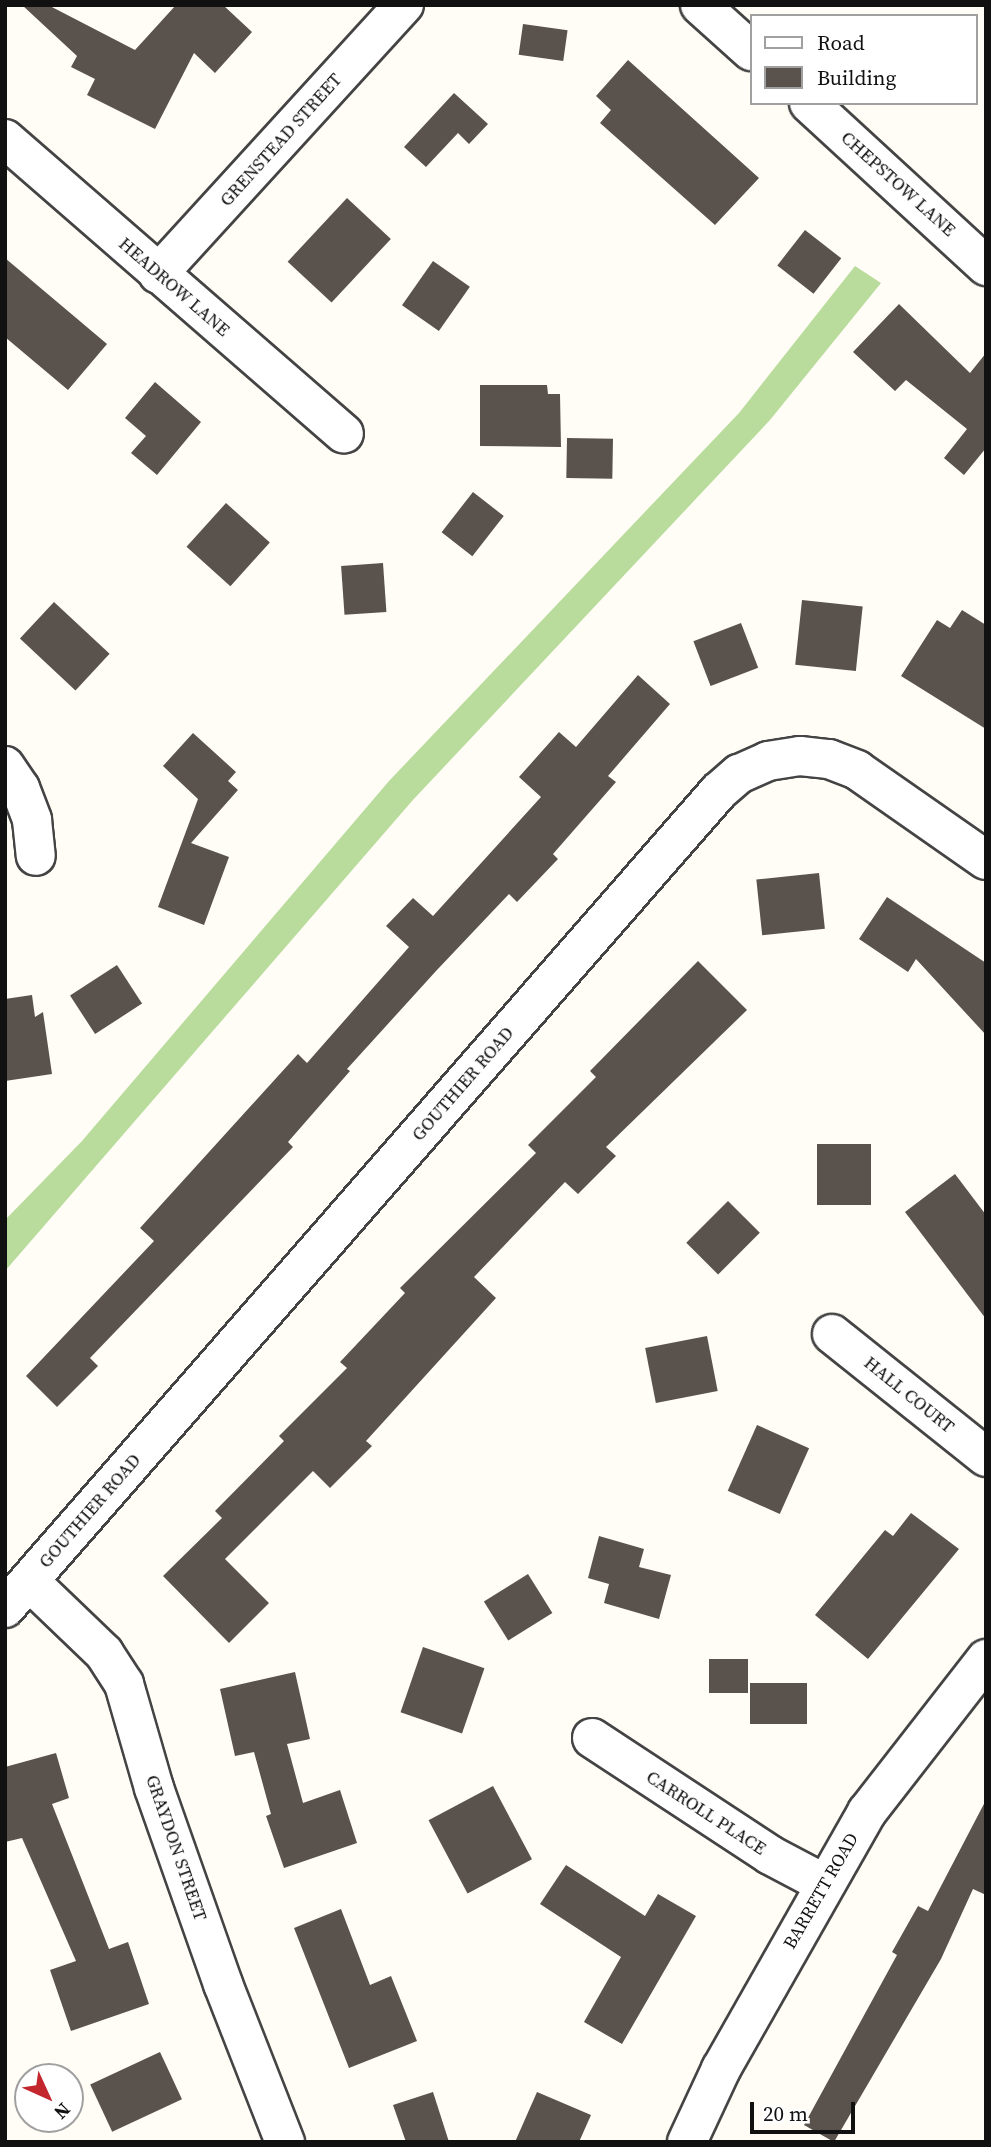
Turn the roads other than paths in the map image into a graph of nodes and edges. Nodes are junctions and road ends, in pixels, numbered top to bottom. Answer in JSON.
{"nodes":[{"id":1,"x":404,"y":5,"type":"edge"},
{"id":2,"x":700,"y":5,"type":"edge"},
{"id":3,"x":750,"y":50,"type":"edge"},
{"id":4,"x":811,"y":105,"type":"edge"},
{"id":5,"x":5,"y":139,"type":"edge"},
{"id":6,"x":986,"y":266,"type":"edge"},
{"id":7,"x":158,"y":274,"type":"junction"},
{"id":8,"x":344,"y":433,"type":"dead end"},
{"id":9,"x":5,"y":766,"type":"edge"},
{"id":10,"x":36,"y":856,"type":"dead end"},
{"id":11,"x":986,"y":860,"type":"edge"},
{"id":12,"x":832,"y":1334,"type":"dead end"},
{"id":13,"x":986,"y":1457,"type":"edge"},
{"id":14,"x":17,"y":1595,"type":"edge"},
{"id":15,"x":986,"y":1659,"type":"edge"},
{"id":16,"x":592,"y":1738,"type":"dead end"},
{"id":17,"x":823,"y":1884,"type":"junction"},
{"id":18,"x":285,"y":2142,"type":"edge"},
{"id":19,"x":687,"y":2142,"type":"edge"}],
"edges":[{"from":1,"to":7,"type":"street","name":"GRENSTEAD STREET"},
{"from":2,"to":3,"type":"street"},
{"from":4,"to":6,"type":"street","name":"CHEPSTOW LANE"},
{"from":5,"to":7,"type":"street","name":"HEADROW LANE"},
{"from":7,"to":8,"type":"street","name":"HEADROW LANE"},
{"from":9,"to":10,"type":"street"},
{"from":11,"to":14,"type":"street","name":"GOUTHIER ROAD"},
{"from":12,"to":13,"type":"street","name":"HALL COURT"},
{"from":14,"to":18,"type":"street","name":"GRAYDON STREET"},
{"from":15,"to":17,"type":"street","name":"BARRETT ROAD"},
{"from":16,"to":17,"type":"street","name":"CARROLL PLACE"},
{"from":17,"to":19,"type":"street","name":"BARRETT ROAD"}]}
